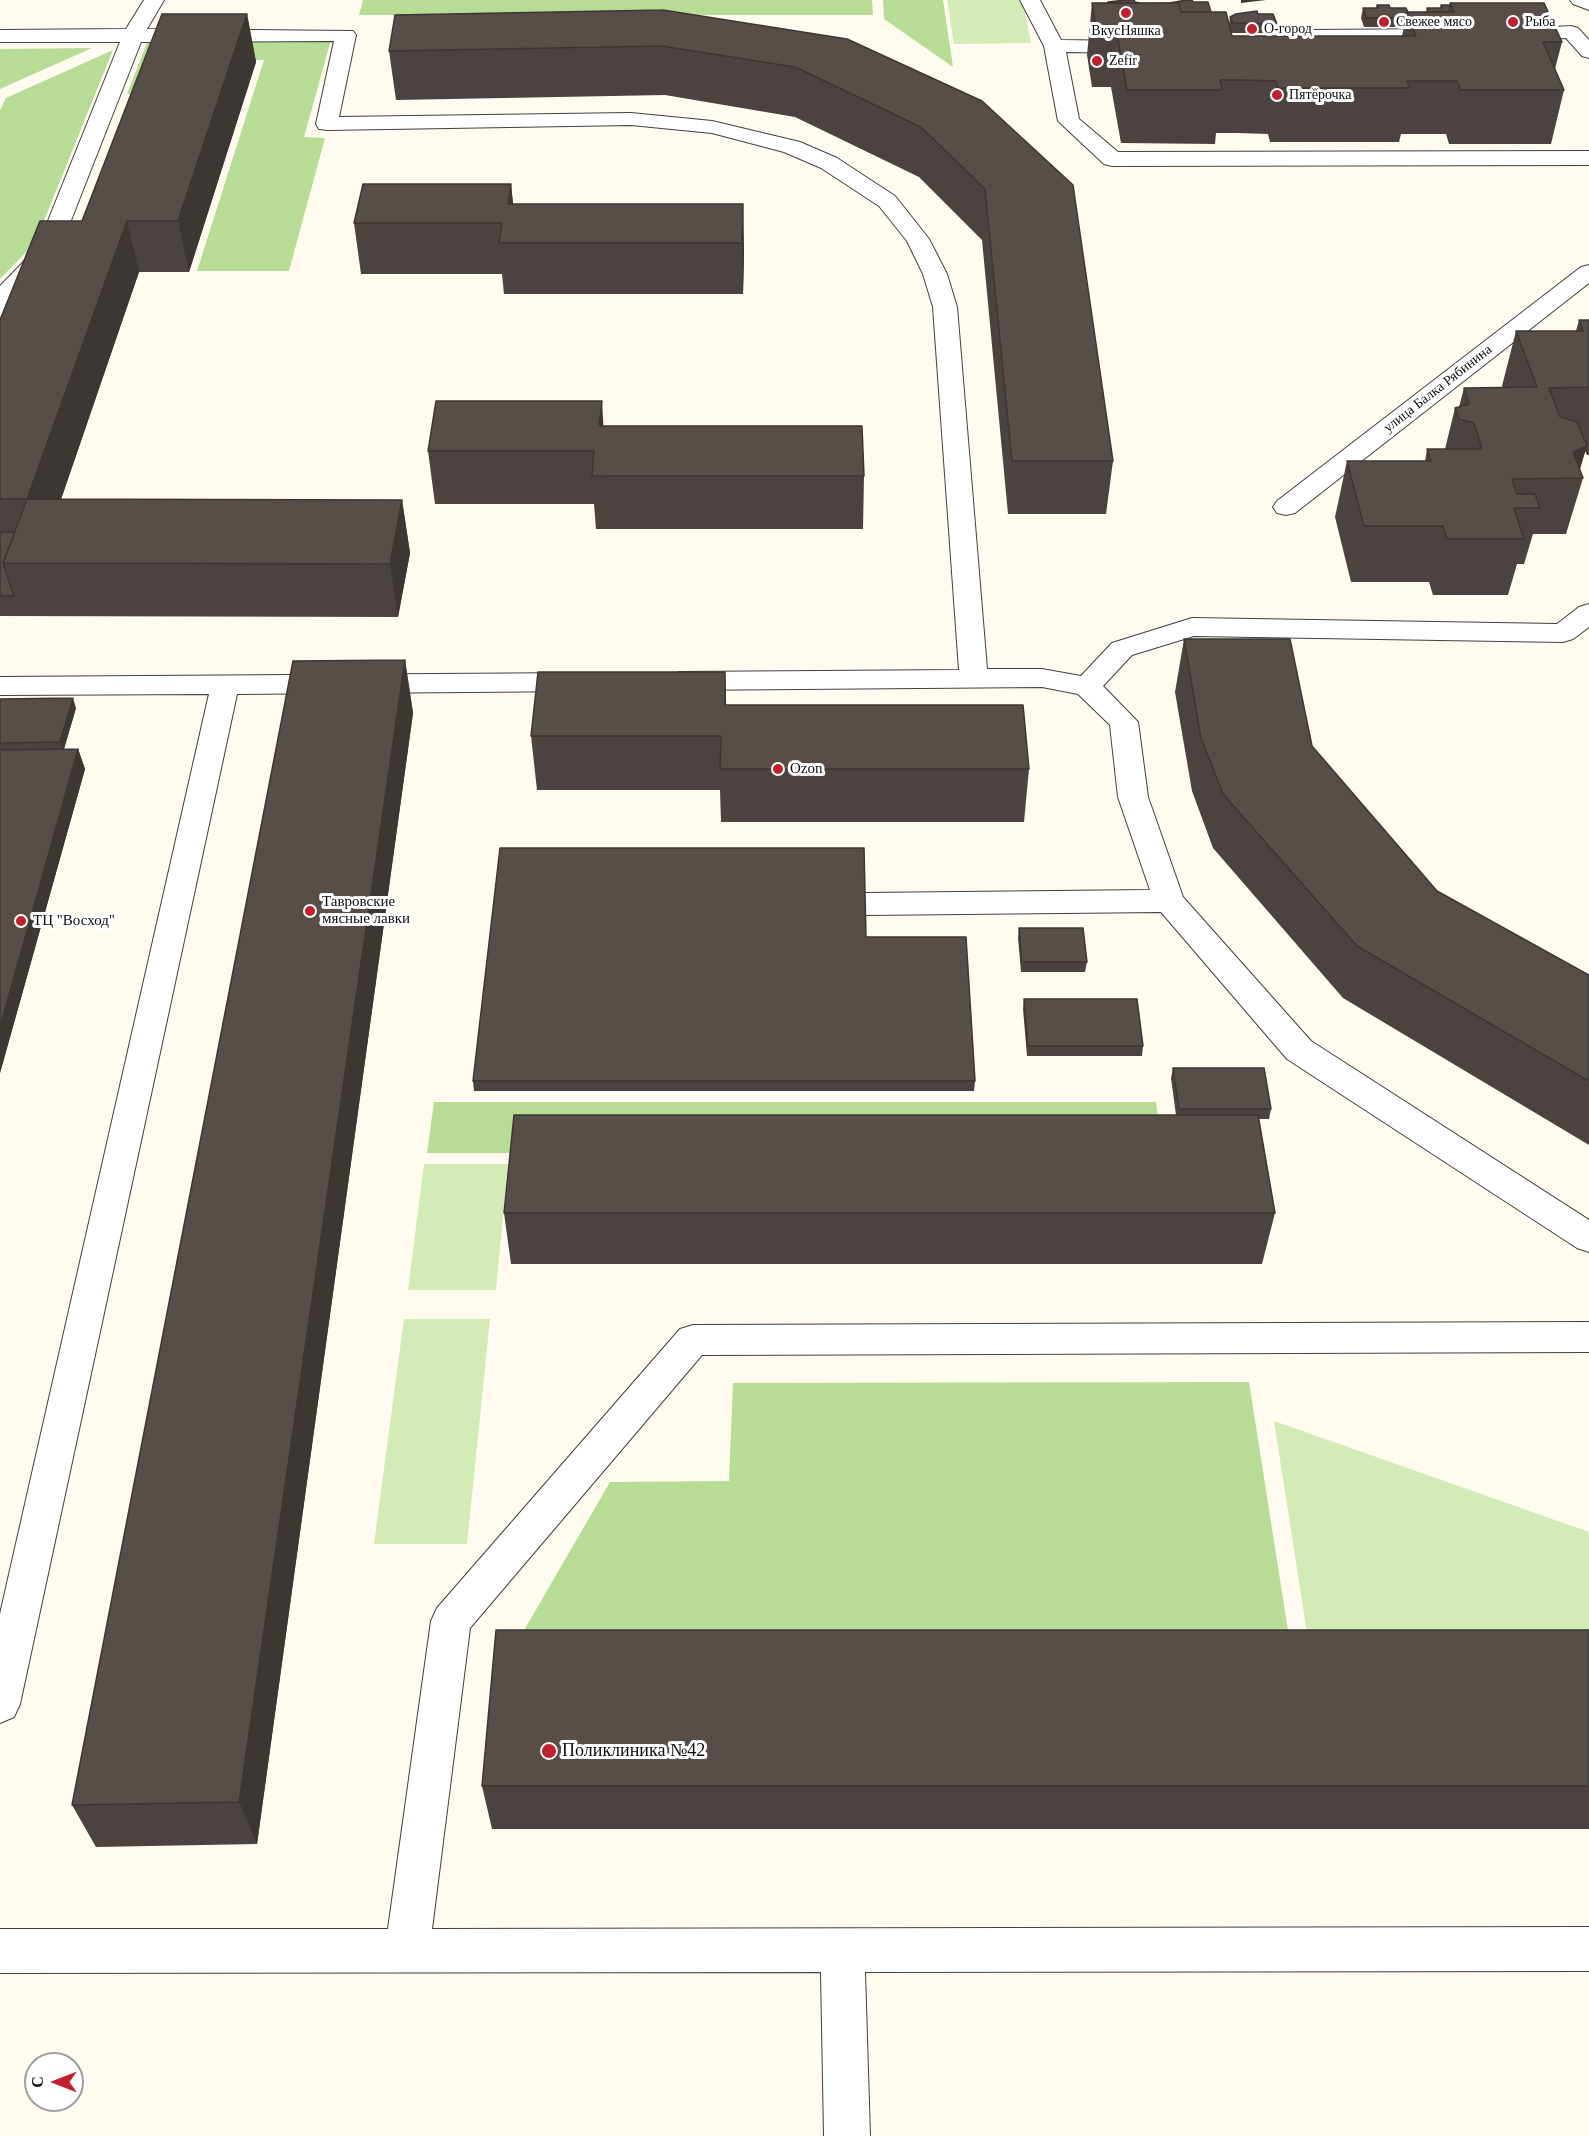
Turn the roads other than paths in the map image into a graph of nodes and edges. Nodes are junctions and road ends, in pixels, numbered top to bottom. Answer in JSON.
{"nodes":[{"id":1,"x":154,"y":0,"type":"edge"},
{"id":2,"x":1029,"y":0,"type":"edge"},
{"id":3,"x":1580,"y":0,"type":"edge"},
{"id":4,"x":1589,"y":4,"type":"edge"},
{"id":5,"x":1580,"y":28,"type":"edge"},
{"id":6,"x":134,"y":35,"type":"junction"},
{"id":7,"x":1466,"y":35,"type":"edge"},
{"id":8,"x":1490,"y":35,"type":"edge"},
{"id":9,"x":0,"y":36,"type":"edge"},
{"id":10,"x":1054,"y":46,"type":"junction"},
{"id":11,"x":1147,"y":47,"type":"edge"},
{"id":12,"x":1254,"y":47,"type":"edge"},
{"id":13,"x":1589,"y":52,"type":"edge"},
{"id":14,"x":1589,"y":158,"type":"edge"},
{"id":15,"x":1589,"y":272,"type":"edge"},
{"id":16,"x":0,"y":316,"type":"edge"},
{"id":17,"x":1286,"y":507,"type":"dead end"},
{"id":18,"x":1589,"y":613,"type":"edge"},
{"id":19,"x":1563,"y":633,"type":"junction"},
{"id":20,"x":1589,"y":646,"type":"edge"},
{"id":21,"x":974,"y":678,"type":"junction"},
{"id":22,"x":652,"y":681,"type":"edge"},
{"id":23,"x":604,"y":682,"type":"edge"},
{"id":24,"x":225,"y":685,"type":"junction"},
{"id":25,"x":0,"y":686,"type":"edge"},
{"id":26,"x":1087,"y":686,"type":"junction"},
{"id":27,"x":1169,"y":901,"type":"junction"},
{"id":28,"x":865,"y":904,"type":"edge"},
{"id":29,"x":1589,"y":1238,"type":"edge"},
{"id":30,"x":1589,"y":1337,"type":"edge"},
{"id":31,"x":0,"y":1704,"type":"edge"},
{"id":32,"x":1589,"y":1949,"type":"edge"},
{"id":33,"x":843,"y":1950,"type":"junction"},
{"id":34,"x":0,"y":1951,"type":"edge"},
{"id":35,"x":406,"y":1951,"type":"junction"},
{"id":36,"x":847,"y":2136,"type":"edge"}],
"edges":[{"from":1,"to":6,"type":"street"},
{"from":2,"to":10,"type":"street"},
{"from":3,"to":4,"type":"street"},
{"from":5,"to":8,"type":"street"},
{"from":5,"to":13,"type":"street"},
{"from":6,"to":9,"type":"street"},
{"from":6,"to":16,"type":"street"},
{"from":6,"to":21,"type":"street"},
{"from":7,"to":12,"type":"street"},
{"from":10,"to":11,"type":"street"},
{"from":10,"to":14,"type":"street"},
{"from":15,"to":17,"type":"street","name":"улица Балка Рябинина"},
{"from":18,"to":19,"type":"street"},
{"from":19,"to":20,"type":"street"},
{"from":19,"to":26,"type":"street"},
{"from":21,"to":22,"type":"street"},
{"from":21,"to":26,"type":"street"},
{"from":23,"to":24,"type":"street"},
{"from":24,"to":25,"type":"street"},
{"from":24,"to":31,"type":"street"},
{"from":26,"to":27,"type":"street"},
{"from":27,"to":28,"type":"street"},
{"from":27,"to":29,"type":"street"},
{"from":30,"to":35,"type":"street"},
{"from":32,"to":33,"type":"street"},
{"from":33,"to":35,"type":"street"},
{"from":33,"to":36,"type":"street"},
{"from":34,"to":35,"type":"street"}]}
